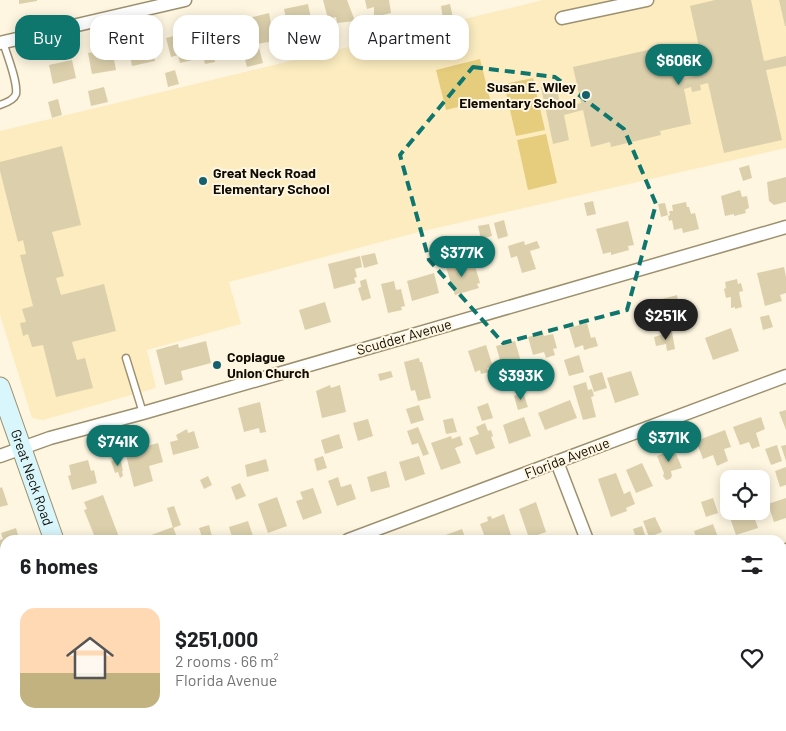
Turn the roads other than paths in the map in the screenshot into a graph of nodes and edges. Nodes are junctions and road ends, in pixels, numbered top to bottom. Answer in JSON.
{"nodes":[{"id":1,"x":185,"y":0,"type":"edge"},
{"id":2,"x":647,"y":0,"type":"edge"},
{"id":3,"x":562,"y":18,"type":"dead end"},
{"id":4,"x":2,"y":43,"type":"edge"},
{"id":5,"x":0,"y":105,"type":"edge"},
{"id":6,"x":786,"y":227,"type":"edge"},
{"id":7,"x":126,"y":358,"type":"dead end"},
{"id":8,"x":786,"y":376,"type":"edge"},
{"id":9,"x":0,"y":387,"type":"edge"},
{"id":10,"x":143,"y":413,"type":"junction"},
{"id":11,"x":21,"y":448,"type":"junction"},
{"id":12,"x":0,"y":456,"type":"edge"},
{"id":13,"x":557,"y":462,"type":"junction"},
{"id":14,"x":52,"y":535,"type":"edge"},
{"id":15,"x":361,"y":535,"type":"edge"},
{"id":16,"x":585,"y":535,"type":"edge"}],
"edges":[{"from":1,"to":4,"type":"street"},
{"from":2,"to":3,"type":"street"},
{"from":4,"to":5,"type":"lane"},
{"from":6,"to":10,"type":"street","name":"Scudder Avenue"},
{"from":7,"to":10,"type":"lane"},
{"from":8,"to":13,"type":"street","name":"Florida Avenue"},
{"from":9,"to":11,"type":"main road","name":"Great Neck Road"},
{"from":10,"to":11,"type":"street","name":"Scudder Avenue"},
{"from":11,"to":12,"type":"street","name":"Scudder Avenue"},
{"from":11,"to":14,"type":"main road","name":"Great Neck Road"},
{"from":13,"to":15,"type":"street","name":"Florida Avenue"},
{"from":13,"to":16,"type":"street"}]}
